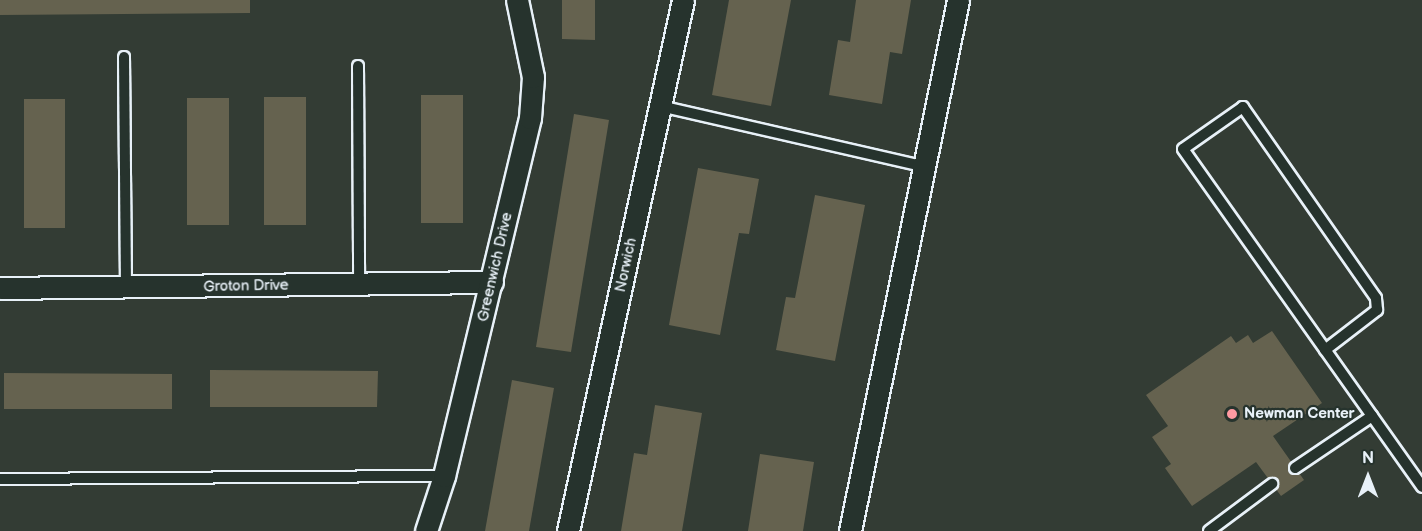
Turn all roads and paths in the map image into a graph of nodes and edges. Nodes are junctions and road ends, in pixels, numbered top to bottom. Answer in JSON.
{"nodes":[{"id":1,"x":517,"y":0,"type":"edge"},
{"id":2,"x":683,"y":0,"type":"edge"},
{"id":3,"x":958,"y":0,"type":"edge"},
{"id":4,"x":124,"y":57,"type":"dead end"},
{"id":5,"x":358,"y":66,"type":"dead end"},
{"id":6,"x":660,"y":106,"type":"junction"},
{"id":7,"x":923,"y":166,"type":"junction"},
{"id":8,"x":492,"y":282,"type":"junction"},
{"id":9,"x":359,"y":284,"type":"junction"},
{"id":10,"x":126,"y":287,"type":"junction"},
{"id":11,"x":0,"y":288,"type":"edge"},
{"id":12,"x":1325,"y":350,"type":"junction"},
{"id":13,"x":1372,"y":416,"type":"junction"},
{"id":14,"x":1295,"y":468,"type":"dead end"},
{"id":15,"x":444,"y":476,"type":"junction"},
{"id":16,"x":0,"y":479,"type":"edge"},
{"id":17,"x":1272,"y":484,"type":"dead end"},
{"id":18,"x":1422,"y":487,"type":"edge"},
{"id":19,"x":426,"y":531,"type":"edge"},
{"id":20,"x":568,"y":531,"type":"edge"},
{"id":21,"x":850,"y":531,"type":"edge"},
{"id":22,"x":1209,"y":531,"type":"edge"}],
"edges":[{"from":1,"to":8,"type":"street","name":"Greenwich Drive"},
{"from":2,"to":6,"type":"street","name":"Norwich"},
{"from":3,"to":7,"type":"street"},
{"from":4,"to":10,"type":"lane"},
{"from":5,"to":9,"type":"lane"},
{"from":6,"to":7,"type":"lane"},
{"from":6,"to":20,"type":"street","name":"Norwich"},
{"from":7,"to":21,"type":"street"},
{"from":8,"to":9,"type":"street","name":"Groton Drive"},
{"from":8,"to":15,"type":"street","name":"Greenwich Drive"},
{"from":9,"to":10,"type":"street","name":"Groton Drive"},
{"from":10,"to":11,"type":"street","name":"Groton Drive"},
{"from":12,"to":12,"type":"lane"},
{"from":12,"to":13,"type":"lane"},
{"from":13,"to":14,"type":"lane"},
{"from":13,"to":18,"type":"lane"},
{"from":15,"to":16,"type":"lane"},
{"from":15,"to":19,"type":"street","name":"Greenwich Drive"},
{"from":17,"to":22,"type":"lane"}]}
